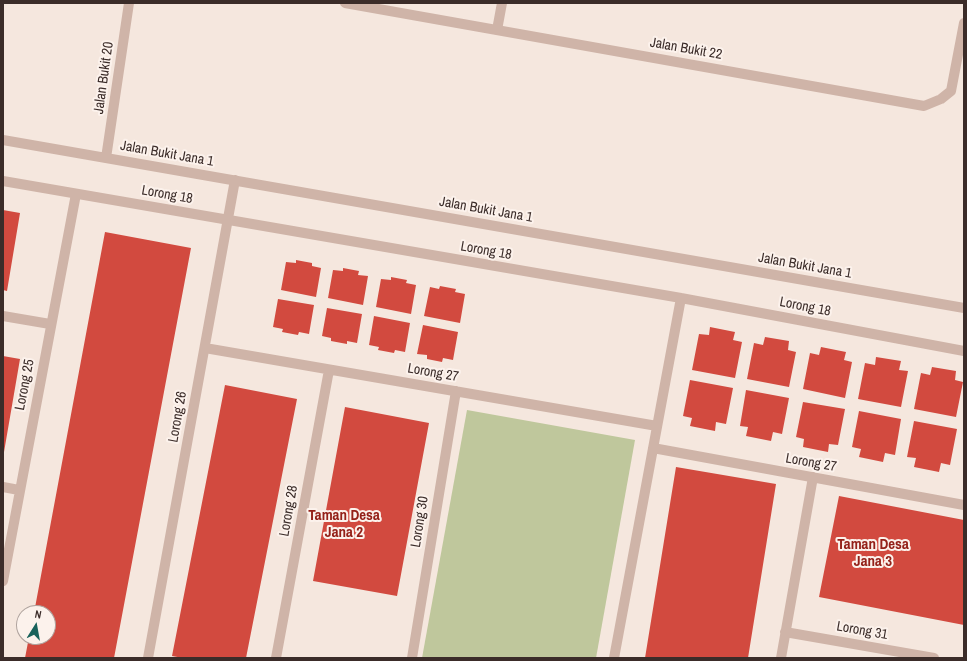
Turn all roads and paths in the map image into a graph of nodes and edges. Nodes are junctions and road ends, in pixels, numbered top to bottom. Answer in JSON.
{"nodes":[{"id":1,"x":129,"y":3,"type":"edge"},
{"id":2,"x":345,"y":3,"type":"edge"},
{"id":3,"x":502,"y":3,"type":"edge"},
{"id":4,"x":964,"y":23,"type":"edge"},
{"id":5,"x":497,"y":30,"type":"junction"},
{"id":6,"x":3,"y":140,"type":"edge"},
{"id":7,"x":106,"y":158,"type":"junction"},
{"id":8,"x":235,"y":180,"type":"junction"},
{"id":9,"x":3,"y":181,"type":"edge"},
{"id":10,"x":76,"y":194,"type":"junction"},
{"id":11,"x":227,"y":220,"type":"junction"},
{"id":12,"x":681,"y":298,"type":"junction"},
{"id":13,"x":964,"y":308,"type":"edge"},
{"id":14,"x":3,"y":316,"type":"edge"},
{"id":15,"x":50,"y":324,"type":"junction"},
{"id":16,"x":204,"y":348,"type":"junction"},
{"id":17,"x":964,"y":351,"type":"edge"},
{"id":18,"x":329,"y":370,"type":"junction"},
{"id":19,"x":456,"y":391,"type":"junction"},
{"id":20,"x":657,"y":426,"type":"junction"},
{"id":21,"x":653,"y":448,"type":"junction"},
{"id":22,"x":813,"y":477,"type":"junction"},
{"id":23,"x":3,"y":487,"type":"edge"},
{"id":24,"x":19,"y":490,"type":"junction"},
{"id":25,"x":964,"y":505,"type":"edge"},
{"id":26,"x":3,"y":581,"type":"edge"},
{"id":27,"x":785,"y":632,"type":"junction"},
{"id":28,"x":148,"y":658,"type":"edge"},
{"id":29,"x":276,"y":658,"type":"edge"},
{"id":30,"x":412,"y":658,"type":"edge"},
{"id":31,"x":614,"y":658,"type":"edge"},
{"id":32,"x":781,"y":658,"type":"edge"},
{"id":33,"x":934,"y":658,"type":"edge"}],
"edges":[{"from":1,"to":7,"type":"street","name":"Jalan Bukit 20"},
{"from":2,"to":5,"type":"street","name":"Jalan Bukit 22"},
{"from":3,"to":5,"type":"street"},
{"from":4,"to":5,"type":"street","name":"Jalan Bukit 22"},
{"from":6,"to":7,"type":"street","name":"Jalan Bukit Jana 1"},
{"from":7,"to":8,"type":"street","name":"Jalan Bukit Jana 1"},
{"from":8,"to":11,"type":"street","name":"Lorong 26"},
{"from":8,"to":13,"type":"street","name":"Jalan Bukit Jana 1"},
{"from":9,"to":10,"type":"street","name":"Lorong 18"},
{"from":10,"to":11,"type":"street","name":"Lorong 18"},
{"from":10,"to":15,"type":"street","name":"Lorong 25"},
{"from":11,"to":12,"type":"street","name":"Lorong 18"},
{"from":11,"to":16,"type":"street","name":"Lorong 26"},
{"from":12,"to":17,"type":"street","name":"Lorong 18"},
{"from":12,"to":20,"type":"street"},
{"from":14,"to":15,"type":"street"},
{"from":15,"to":24,"type":"street","name":"Lorong 25"},
{"from":16,"to":18,"type":"street","name":"Lorong 27"},
{"from":16,"to":28,"type":"street","name":"Lorong 26"},
{"from":18,"to":19,"type":"street","name":"Lorong 27"},
{"from":18,"to":29,"type":"street","name":"Lorong 28"},
{"from":19,"to":20,"type":"street","name":"Lorong 27"},
{"from":19,"to":30,"type":"street","name":"Lorong 30"},
{"from":20,"to":21,"type":"street"},
{"from":21,"to":22,"type":"street","name":"Lorong 27"},
{"from":21,"to":31,"type":"street"},
{"from":22,"to":25,"type":"street","name":"Lorong 27"},
{"from":22,"to":27,"type":"street"},
{"from":23,"to":24,"type":"street"},
{"from":24,"to":26,"type":"street","name":"Lorong 25"},
{"from":27,"to":32,"type":"street"},
{"from":27,"to":33,"type":"street","name":"Lorong 31"}]}
